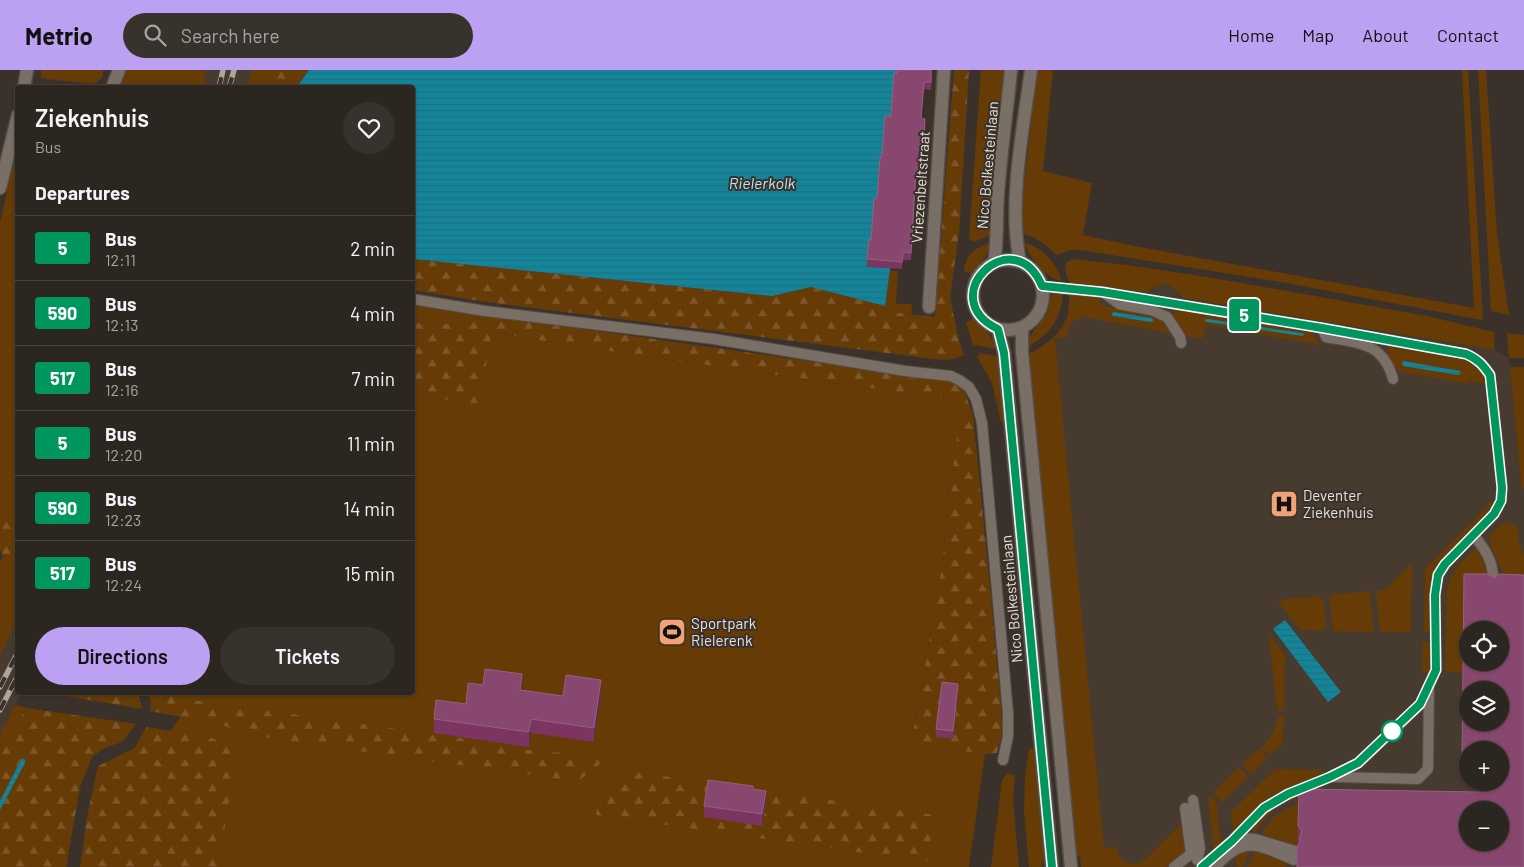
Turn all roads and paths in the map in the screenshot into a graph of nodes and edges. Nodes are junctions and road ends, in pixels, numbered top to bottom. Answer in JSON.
{"nodes":[{"id":1,"x":27,"y":70,"type":"edge"},
{"id":2,"x":119,"y":70,"type":"edge"},
{"id":3,"x":944,"y":70,"type":"edge"},
{"id":4,"x":1012,"y":70,"type":"edge"},
{"id":5,"x":1031,"y":70,"type":"edge"},
{"id":6,"x":24,"y":85,"type":"edge"},
{"id":7,"x":113,"y":85,"type":"edge"},
{"id":8,"x":15,"y":127,"type":"edge"},
{"id":9,"x":0,"y":188,"type":"edge"},
{"id":10,"x":1020,"y":262,"type":"junction"},
{"id":11,"x":994,"y":263,"type":"junction"},
{"id":12,"x":1042,"y":286,"type":"junction"},
{"id":13,"x":1102,"y":292,"type":"junction"},
{"id":14,"x":415,"y":299,"type":"edge"},
{"id":15,"x":929,"y":307,"type":"dead end"},
{"id":16,"x":1022,"y":327,"type":"junction"},
{"id":17,"x":1322,"y":328,"type":"junction"},
{"id":18,"x":998,"y":329,"type":"junction"},
{"id":19,"x":1181,"y":343,"type":"dead end"},
{"id":20,"x":1393,"y":379,"type":"dead end"},
{"id":21,"x":1474,"y":536,"type":"junction"},
{"id":22,"x":1494,"y":591,"type":"edge"},
{"id":23,"x":1430,"y":683,"type":"junction"},
{"id":24,"x":1003,"y":760,"type":"dead end"},
{"id":25,"x":1330,"y":777,"type":"junction"},
{"id":26,"x":1193,"y":800,"type":"dead end"},
{"id":27,"x":1185,"y":808,"type":"dead end"},
{"id":28,"x":1235,"y":837,"type":"junction"},
{"id":29,"x":1200,"y":864,"type":"edge"},
{"id":30,"x":1052,"y":867,"type":"edge"},
{"id":31,"x":1071,"y":867,"type":"edge"},
{"id":32,"x":1174,"y":867,"type":"edge"},
{"id":33,"x":1215,"y":867,"type":"edge"}],
"edges":[{"from":1,"to":6,"type":"street"},
{"from":2,"to":7,"type":"street"},
{"from":3,"to":15,"type":"street","name":"Vriezenbeltstraat"},
{"from":4,"to":11,"type":"street","name":"Nico Bolkesteinlaan"},
{"from":5,"to":10,"type":"street"},
{"from":8,"to":9,"type":"street"},
{"from":10,"to":11,"type":"street"},
{"from":10,"to":12,"type":"street"},
{"from":11,"to":18,"type":"street"},
{"from":12,"to":13,"type":"lane"},
{"from":12,"to":16,"type":"street"},
{"from":13,"to":17,"type":"lane"},
{"from":13,"to":19,"type":"lane"},
{"from":14,"to":24,"type":"lane"},
{"from":16,"to":18,"type":"street"},
{"from":16,"to":31,"type":"street"},
{"from":17,"to":20,"type":"lane"},
{"from":17,"to":21,"type":"lane"},
{"from":18,"to":30,"type":"street","name":"Nico Bolkesteinlaan"},
{"from":21,"to":22,"type":"lane"},
{"from":21,"to":23,"type":"lane"},
{"from":23,"to":25,"type":"lane"},
{"from":23,"to":25,"type":"lane"},
{"from":25,"to":28,"type":"lane"},
{"from":26,"to":29,"type":"lane"},
{"from":27,"to":32,"type":"lane"},
{"from":28,"to":29,"type":"lane"},
{"from":28,"to":33,"type":"lane"}]}
